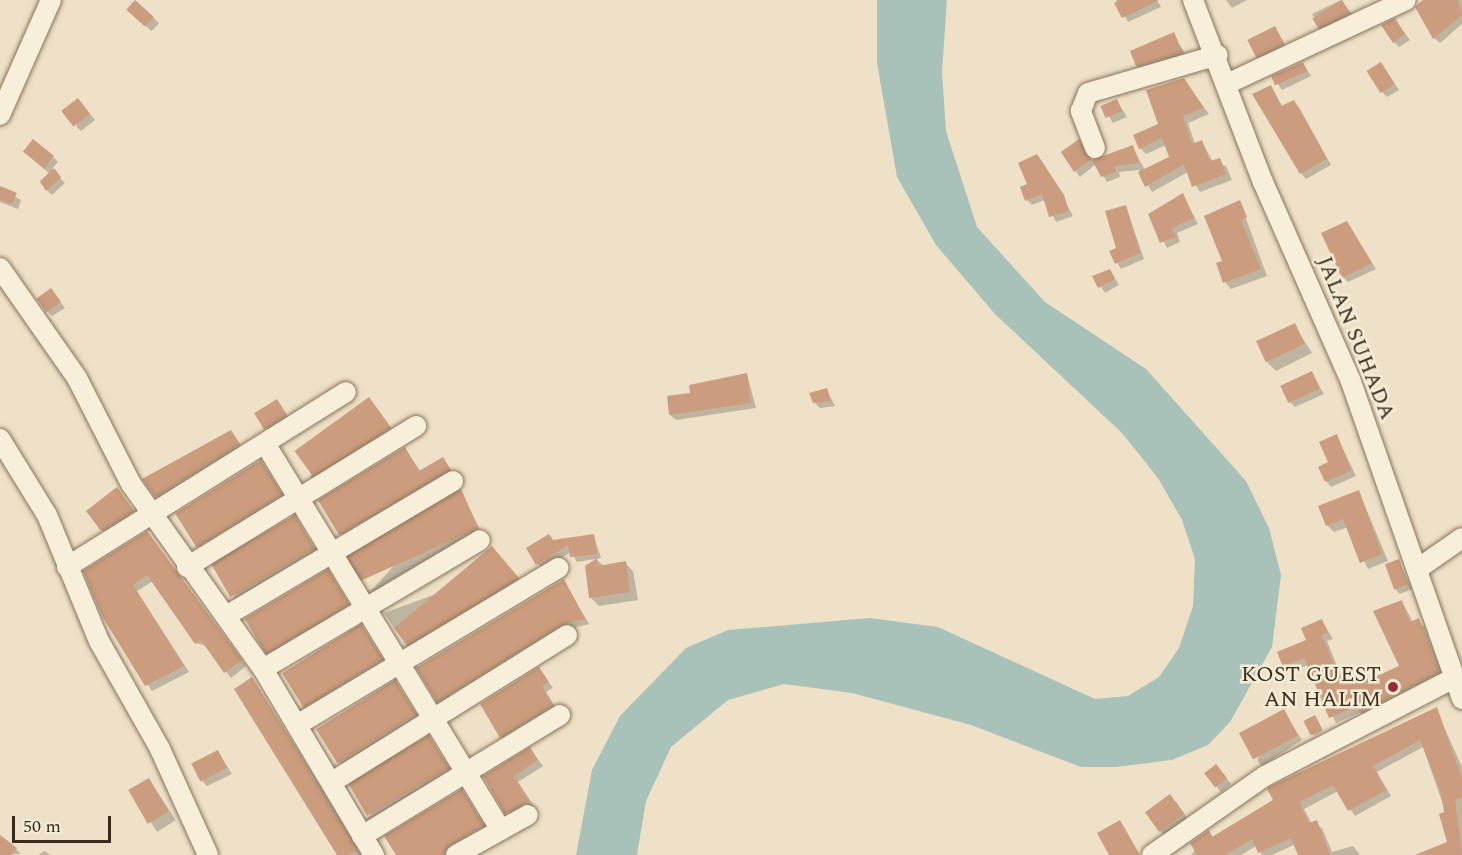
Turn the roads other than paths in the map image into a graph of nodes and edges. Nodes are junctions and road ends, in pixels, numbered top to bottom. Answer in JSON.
{"nodes":[{"id":1,"x":51,"y":0,"type":"edge"},
{"id":2,"x":1193,"y":0,"type":"edge"},
{"id":3,"x":1406,"y":0,"type":"edge"},
{"id":4,"x":1218,"y":55,"type":"junction"},
{"id":5,"x":1229,"y":83,"type":"junction"},
{"id":6,"x":0,"y":115,"type":"edge"},
{"id":7,"x":1095,"y":148,"type":"dead end"},
{"id":8,"x":0,"y":268,"type":"edge"},
{"id":9,"x":346,"y":392,"type":"dead end"},
{"id":10,"x":416,"y":426,"type":"dead end"},
{"id":11,"x":0,"y":439,"type":"edge"},
{"id":12,"x":266,"y":445,"type":"junction"},
{"id":13,"x":453,"y":481,"type":"dead end"},
{"id":14,"x":302,"y":499,"type":"junction"},
{"id":15,"x":151,"y":515,"type":"junction"},
{"id":16,"x":1462,"y":538,"type":"edge"},
{"id":17,"x":480,"y":540,"type":"dead end"},
{"id":18,"x":334,"y":550,"type":"junction"},
{"id":19,"x":67,"y":567,"type":"junction"},
{"id":20,"x":187,"y":567,"type":"junction"},
{"id":21,"x":558,"y":568,"type":"dead end"},
{"id":22,"x":1419,"y":568,"type":"junction"},
{"id":23,"x":367,"y":607,"type":"junction"},
{"id":24,"x":226,"y":616,"type":"junction"},
{"id":25,"x":567,"y":635,"type":"dead end"},
{"id":26,"x":402,"y":662,"type":"junction"},
{"id":27,"x":263,"y":669,"type":"junction"},
{"id":28,"x":1454,"y":678,"type":"junction"},
{"id":29,"x":1462,"y":699,"type":"edge"},
{"id":30,"x":560,"y":715,"type":"dead end"},
{"id":31,"x":434,"y":717,"type":"junction"},
{"id":32,"x":297,"y":725,"type":"junction"},
{"id":33,"x":467,"y":773,"type":"junction"},
{"id":34,"x":332,"y":782,"type":"junction"},
{"id":35,"x":528,"y":814,"type":"dead end"},
{"id":36,"x":501,"y":830,"type":"junction"},
{"id":37,"x":362,"y":836,"type":"junction"},
{"id":38,"x":208,"y":855,"type":"edge"},
{"id":39,"x":374,"y":855,"type":"edge"},
{"id":40,"x":456,"y":855,"type":"edge"},
{"id":41,"x":1152,"y":855,"type":"edge"}],
"edges":[{"from":1,"to":6,"type":"street"},
{"from":2,"to":4,"type":"street","name":"JALAN SUHADA"},
{"from":3,"to":5,"type":"street"},
{"from":4,"to":5,"type":"street","name":"JALAN SUHADA"},
{"from":4,"to":7,"type":"street"},
{"from":5,"to":22,"type":"street","name":"JALAN SUHADA"},
{"from":8,"to":15,"type":"street"},
{"from":9,"to":12,"type":"street"},
{"from":10,"to":14,"type":"street"},
{"from":11,"to":19,"type":"street"},
{"from":12,"to":14,"type":"street"},
{"from":12,"to":15,"type":"street"},
{"from":13,"to":18,"type":"street"},
{"from":14,"to":18,"type":"street"},
{"from":14,"to":20,"type":"street"},
{"from":15,"to":19,"type":"street"},
{"from":15,"to":20,"type":"street"},
{"from":16,"to":22,"type":"street"},
{"from":17,"to":23,"type":"street"},
{"from":18,"to":23,"type":"street"},
{"from":18,"to":24,"type":"street"},
{"from":19,"to":38,"type":"street"},
{"from":20,"to":24,"type":"street"},
{"from":21,"to":26,"type":"street"},
{"from":22,"to":28,"type":"street","name":"JALAN SUHADA"},
{"from":23,"to":26,"type":"street"},
{"from":23,"to":27,"type":"street"},
{"from":24,"to":27,"type":"street"},
{"from":25,"to":31,"type":"street"},
{"from":26,"to":31,"type":"street"},
{"from":26,"to":32,"type":"street"},
{"from":27,"to":32,"type":"street"},
{"from":28,"to":29,"type":"street","name":"JALAN SUHADA"},
{"from":28,"to":41,"type":"street"},
{"from":30,"to":33,"type":"street"},
{"from":31,"to":33,"type":"street"},
{"from":31,"to":34,"type":"street"},
{"from":32,"to":34,"type":"street"},
{"from":33,"to":36,"type":"street"},
{"from":33,"to":37,"type":"street"},
{"from":34,"to":37,"type":"street"},
{"from":35,"to":36,"type":"street"},
{"from":36,"to":40,"type":"street"},
{"from":37,"to":39,"type":"street"}]}
